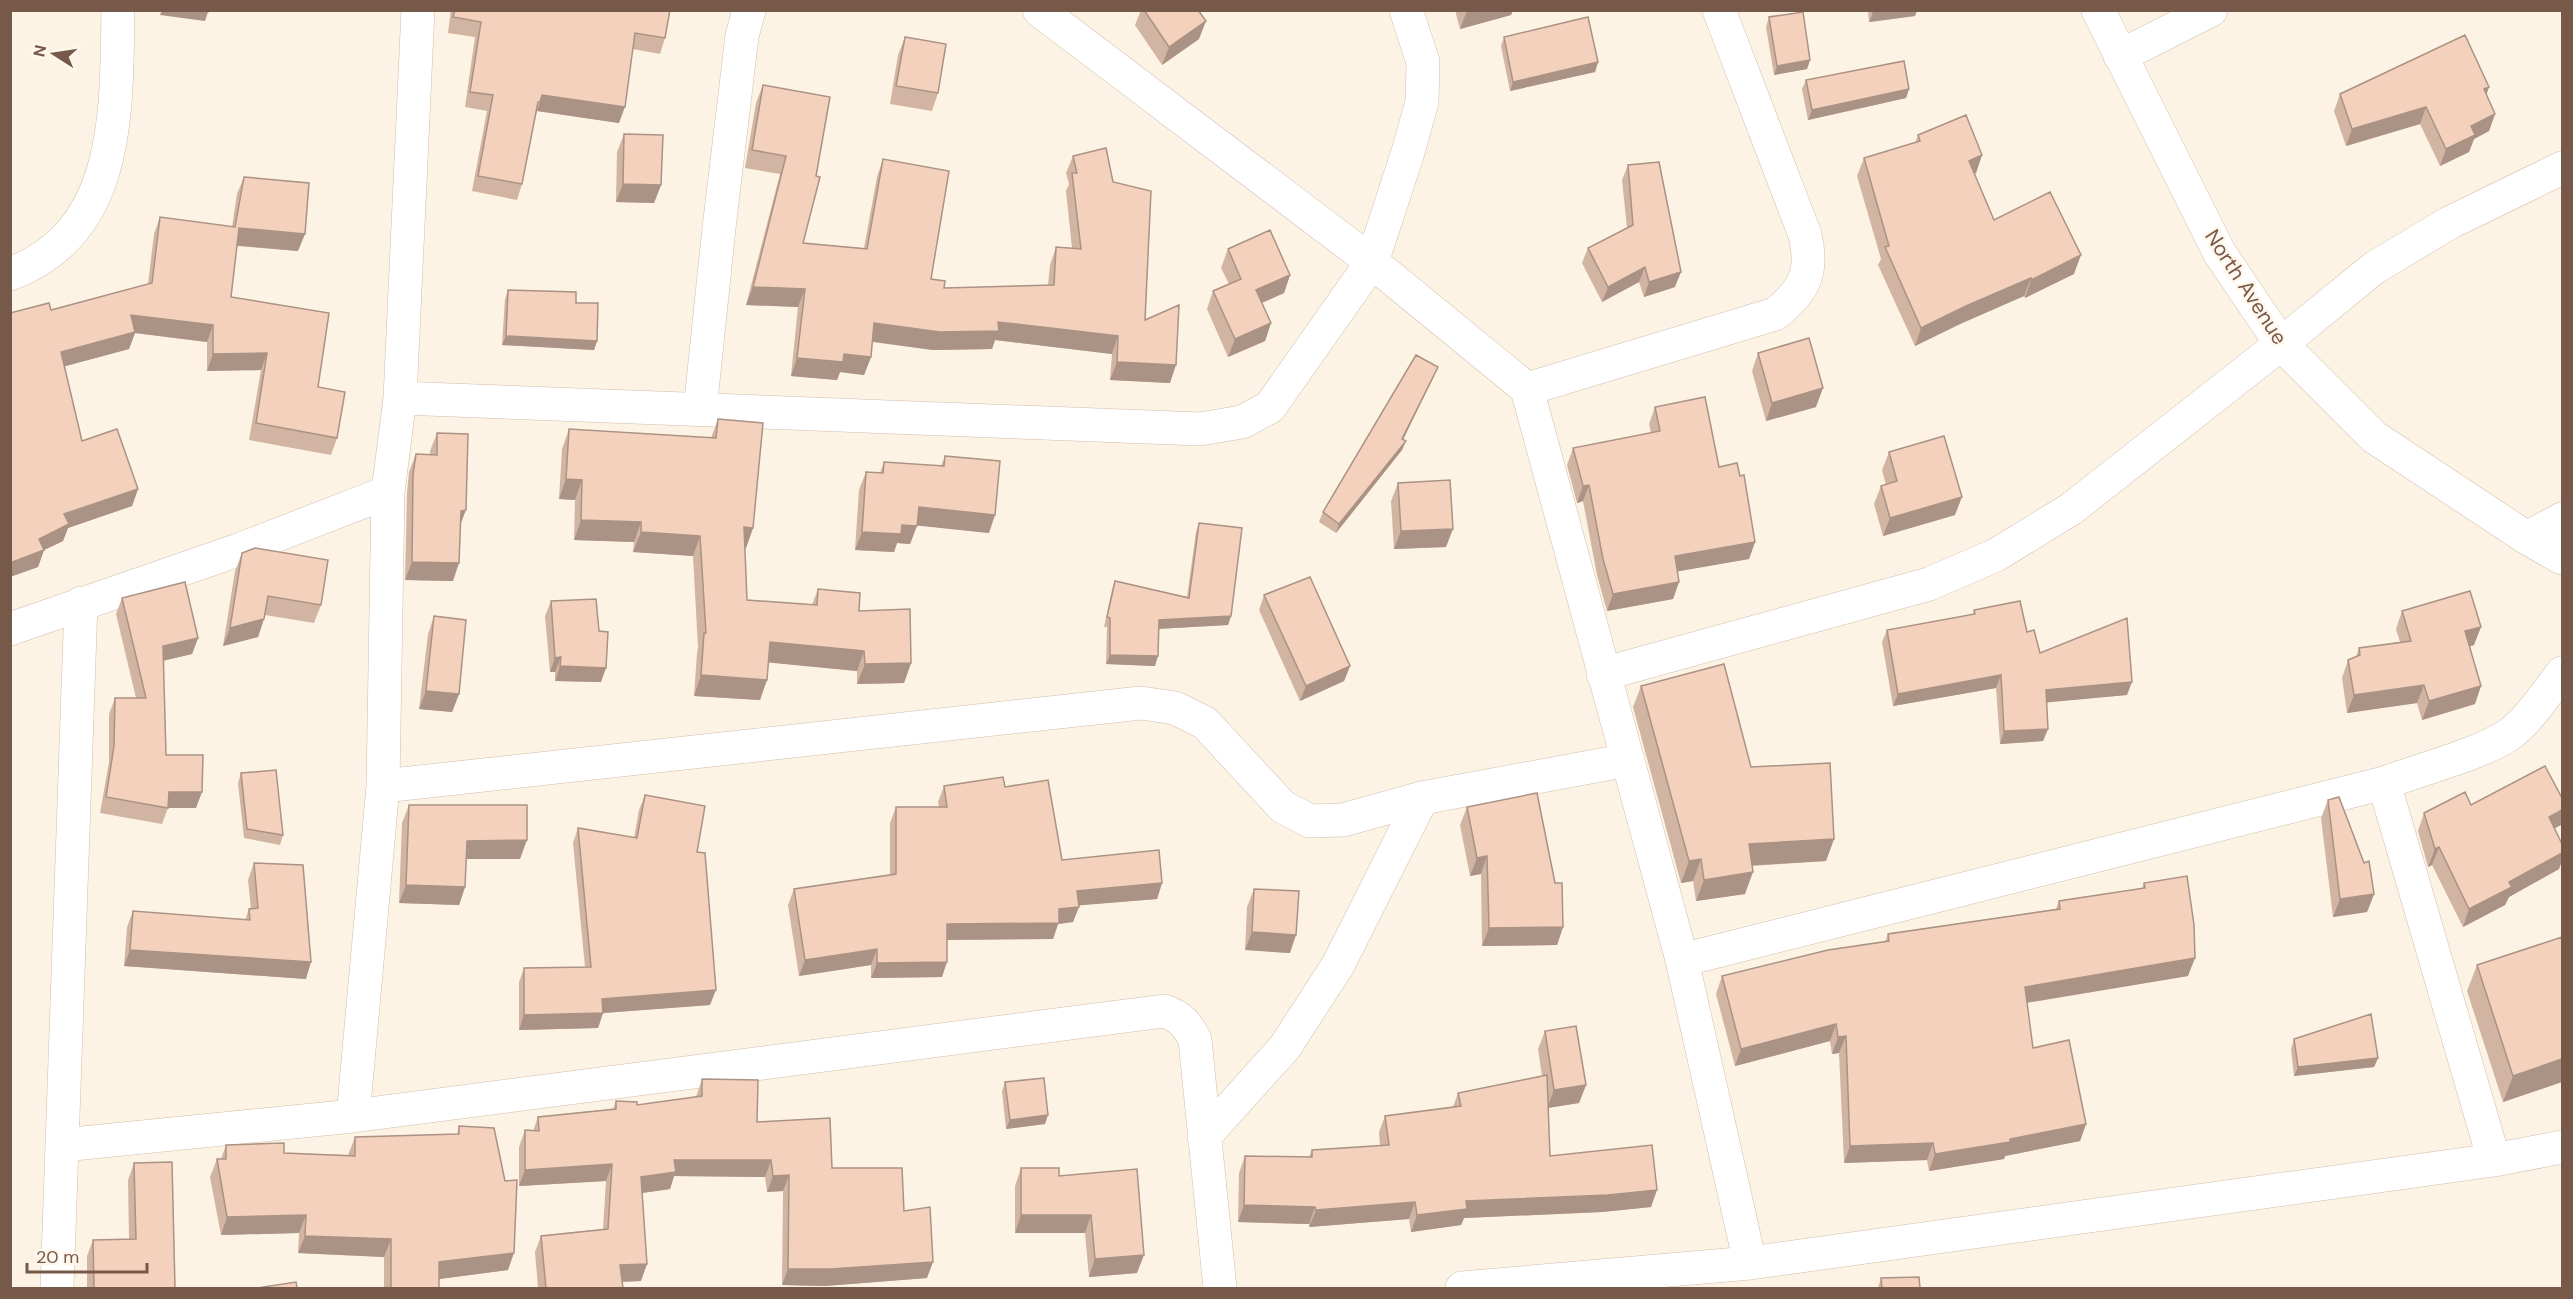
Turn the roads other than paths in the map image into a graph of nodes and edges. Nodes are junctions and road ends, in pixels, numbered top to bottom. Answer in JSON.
{"nodes":[{"id":1,"x":118,"y":10,"type":"edge"},
{"id":2,"x":418,"y":10,"type":"edge"},
{"id":3,"x":749,"y":10,"type":"edge"},
{"id":4,"x":1039,"y":10,"type":"edge"},
{"id":5,"x":1406,"y":10,"type":"edge"},
{"id":6,"x":1719,"y":10,"type":"edge"},
{"id":7,"x":2098,"y":10,"type":"edge"},
{"id":8,"x":2211,"y":10,"type":"edge"},
{"id":9,"x":2120,"y":56,"type":"junction"},
{"id":10,"x":2562,"y":168,"type":"edge"},
{"id":11,"x":1372,"y":262,"type":"junction"},
{"id":12,"x":10,"y":274,"type":"edge"},
{"id":13,"x":2281,"y":344,"type":"junction"},
{"id":14,"x":1527,"y":389,"type":"junction"},
{"id":15,"x":400,"y":398,"type":"junction"},
{"id":16,"x":700,"y":410,"type":"junction"},
{"id":17,"x":388,"y":492,"type":"junction"},
{"id":18,"x":2562,"y":519,"type":"edge"},
{"id":19,"x":2527,"y":538,"type":"junction"},
{"id":20,"x":2562,"y":558,"type":"edge"},
{"id":21,"x":81,"y":603,"type":"junction"},
{"id":22,"x":10,"y":628,"type":"edge"},
{"id":23,"x":2562,"y":673,"type":"edge"},
{"id":24,"x":1603,"y":674,"type":"junction"},
{"id":25,"x":1628,"y":760,"type":"junction"},
{"id":26,"x":2384,"y":783,"type":"junction"},
{"id":27,"x":383,"y":786,"type":"junction"},
{"id":28,"x":1422,"y":798,"type":"junction"},
{"id":29,"x":1682,"y":960,"type":"junction"},
{"id":30,"x":353,"y":1116,"type":"junction"},
{"id":31,"x":1204,"y":1137,"type":"junction"},
{"id":32,"x":63,"y":1145,"type":"junction"},
{"id":33,"x":2562,"y":1147,"type":"edge"},
{"id":34,"x":2494,"y":1160,"type":"junction"},
{"id":35,"x":1750,"y":1263,"type":"junction"},
{"id":36,"x":57,"y":1288,"type":"edge"},
{"id":37,"x":1220,"y":1288,"type":"edge"},
{"id":38,"x":1462,"y":1288,"type":"edge"}],
"edges":[{"from":1,"to":12,"type":"street"},
{"from":2,"to":15,"type":"street"},
{"from":3,"to":16,"type":"street"},
{"from":4,"to":11,"type":"street"},
{"from":5,"to":11,"type":"street"},
{"from":6,"to":14,"type":"street"},
{"from":7,"to":9,"type":"street","name":"North Avenue"},
{"from":8,"to":9,"type":"street"},
{"from":9,"to":13,"type":"street","name":"North Avenue"},
{"from":10,"to":13,"type":"street"},
{"from":11,"to":14,"type":"street"},
{"from":11,"to":16,"type":"street"},
{"from":13,"to":19,"type":"street","name":"North Avenue"},
{"from":13,"to":24,"type":"street"},
{"from":14,"to":24,"type":"street"},
{"from":15,"to":16,"type":"street"},
{"from":15,"to":17,"type":"street"},
{"from":17,"to":21,"type":"street"},
{"from":17,"to":27,"type":"street"},
{"from":18,"to":19,"type":"street"},
{"from":19,"to":20,"type":"street","name":"North Avenue"},
{"from":21,"to":22,"type":"street"},
{"from":21,"to":32,"type":"street"},
{"from":23,"to":26,"type":"street"},
{"from":24,"to":25,"type":"street"},
{"from":25,"to":28,"type":"street"},
{"from":25,"to":29,"type":"street"},
{"from":26,"to":29,"type":"street"},
{"from":26,"to":34,"type":"street"},
{"from":27,"to":28,"type":"street"},
{"from":27,"to":30,"type":"street"},
{"from":28,"to":31,"type":"street"},
{"from":29,"to":35,"type":"street"},
{"from":30,"to":31,"type":"street"},
{"from":30,"to":32,"type":"street"},
{"from":31,"to":37,"type":"street"},
{"from":32,"to":36,"type":"street"},
{"from":33,"to":34,"type":"street"},
{"from":34,"to":35,"type":"street"},
{"from":35,"to":38,"type":"street"}]}
